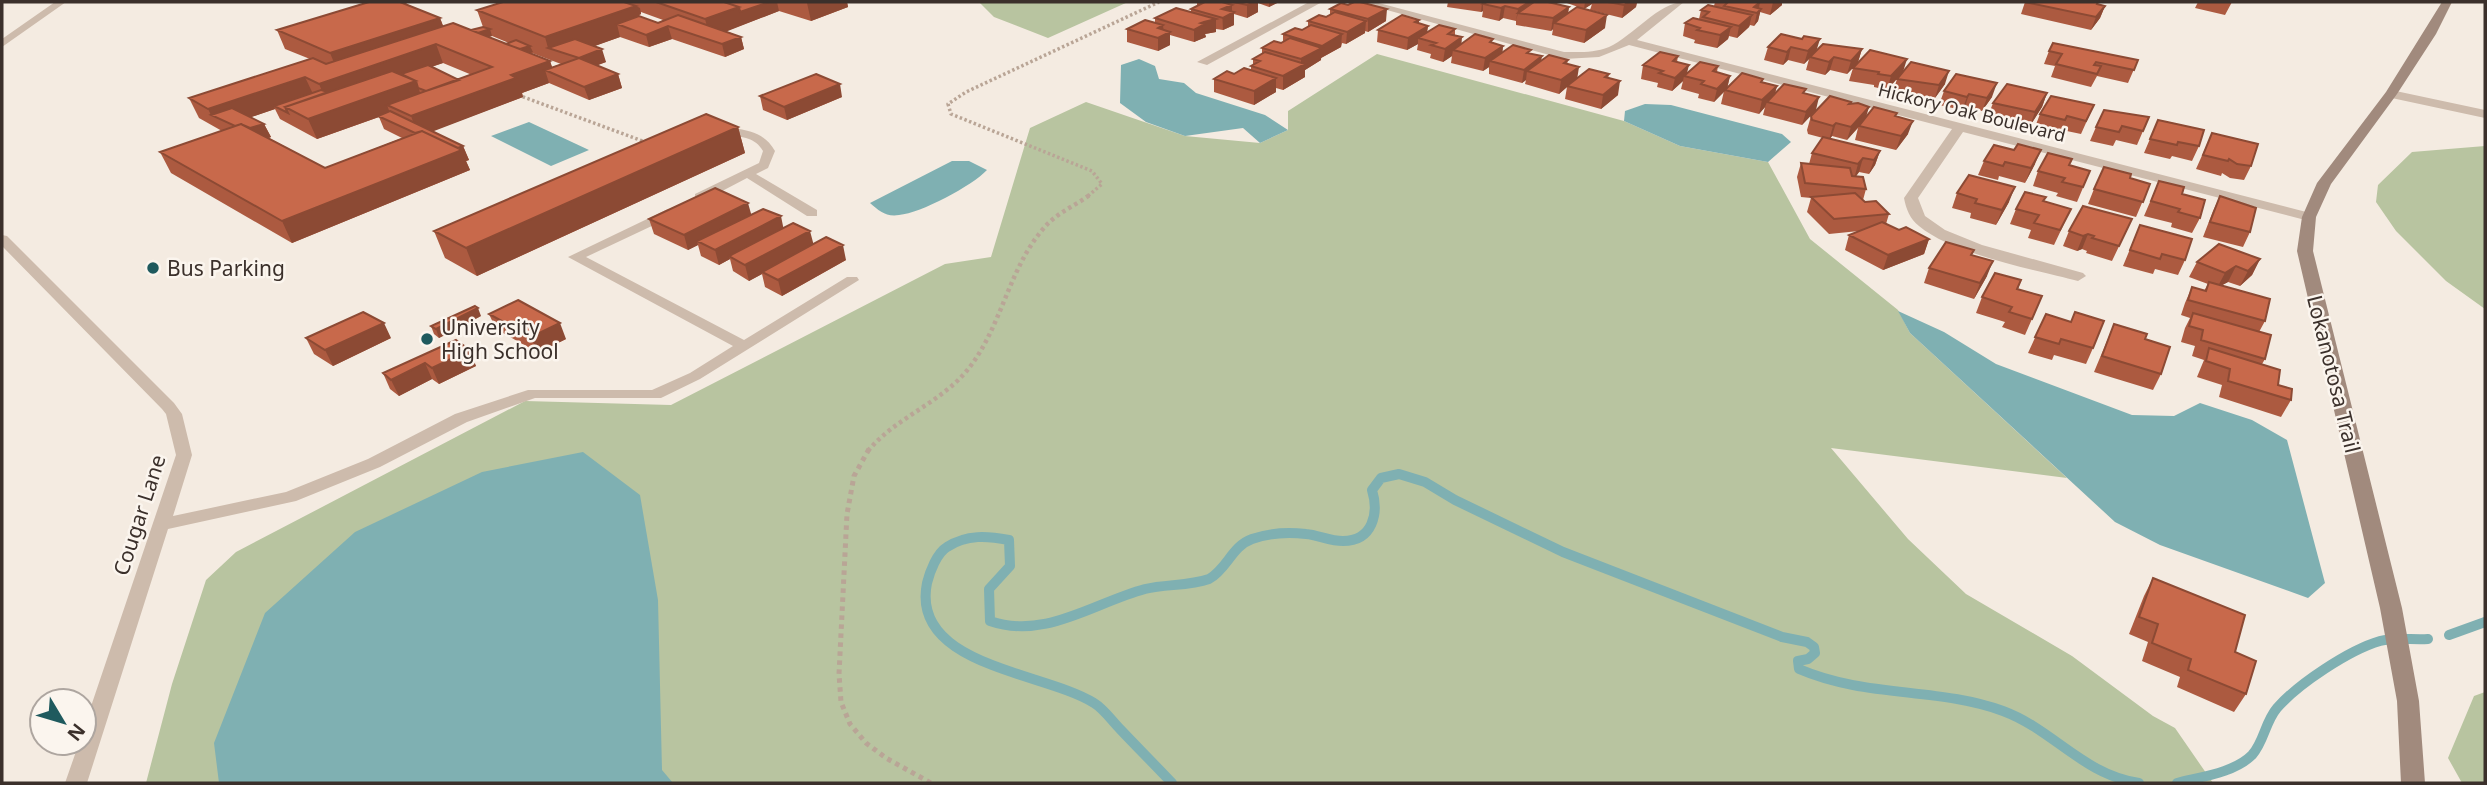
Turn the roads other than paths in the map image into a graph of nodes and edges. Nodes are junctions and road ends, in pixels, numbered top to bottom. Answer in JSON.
{"nodes":[{"id":1,"x":61,"y":2,"type":"edge"},
{"id":2,"x":1317,"y":2,"type":"edge"},
{"id":3,"x":1363,"y":2,"type":"edge"},
{"id":4,"x":1679,"y":2,"type":"edge"},
{"id":5,"x":2447,"y":2,"type":"edge"},
{"id":6,"x":1626,"y":41,"type":"junction"},
{"id":7,"x":2,"y":44,"type":"edge"},
{"id":8,"x":1203,"y":62,"type":"dead end"},
{"id":9,"x":2391,"y":94,"type":"junction"},
{"id":10,"x":2485,"y":114,"type":"edge"},
{"id":11,"x":1960,"y":127,"type":"junction"},
{"id":12,"x":733,"y":132,"type":"edge"},
{"id":13,"x":748,"y":174,"type":"junction"},
{"id":14,"x":812,"y":213,"type":"dead end"},
{"id":15,"x":2309,"y":217,"type":"junction"},
{"id":16,"x":2,"y":239,"type":"edge"},
{"id":17,"x":2078,"y":276,"type":"dead end"},
{"id":18,"x":852,"y":280,"type":"dead end"},
{"id":19,"x":744,"y":346,"type":"junction"},
{"id":20,"x":161,"y":525,"type":"junction"},
{"id":21,"x":76,"y":783,"type":"edge"},
{"id":22,"x":2413,"y":783,"type":"edge"}],
"edges":[{"from":1,"to":7,"type":"lane"},
{"from":2,"to":8,"type":"street"},
{"from":3,"to":6,"type":"street"},
{"from":4,"to":6,"type":"street"},
{"from":5,"to":9,"type":"street","name":"Lokanotosa Trail"},
{"from":6,"to":11,"type":"street","name":"Hickory Oak Boulevard"},
{"from":9,"to":10,"type":"street"},
{"from":9,"to":15,"type":"street","name":"Lokanotosa Trail"},
{"from":11,"to":15,"type":"street","name":"Hickory Oak Boulevard"},
{"from":11,"to":17,"type":"street"},
{"from":12,"to":13,"type":"lane"},
{"from":13,"to":14,"type":"lane"},
{"from":13,"to":19,"type":"lane"},
{"from":15,"to":22,"type":"street","name":"Lokanotosa Trail"},
{"from":16,"to":20,"type":"lane","name":"Cougar Lane"},
{"from":18,"to":19,"type":"lane"},
{"from":19,"to":20,"type":"lane"},
{"from":20,"to":21,"type":"lane","name":"Cougar Lane"}]}
